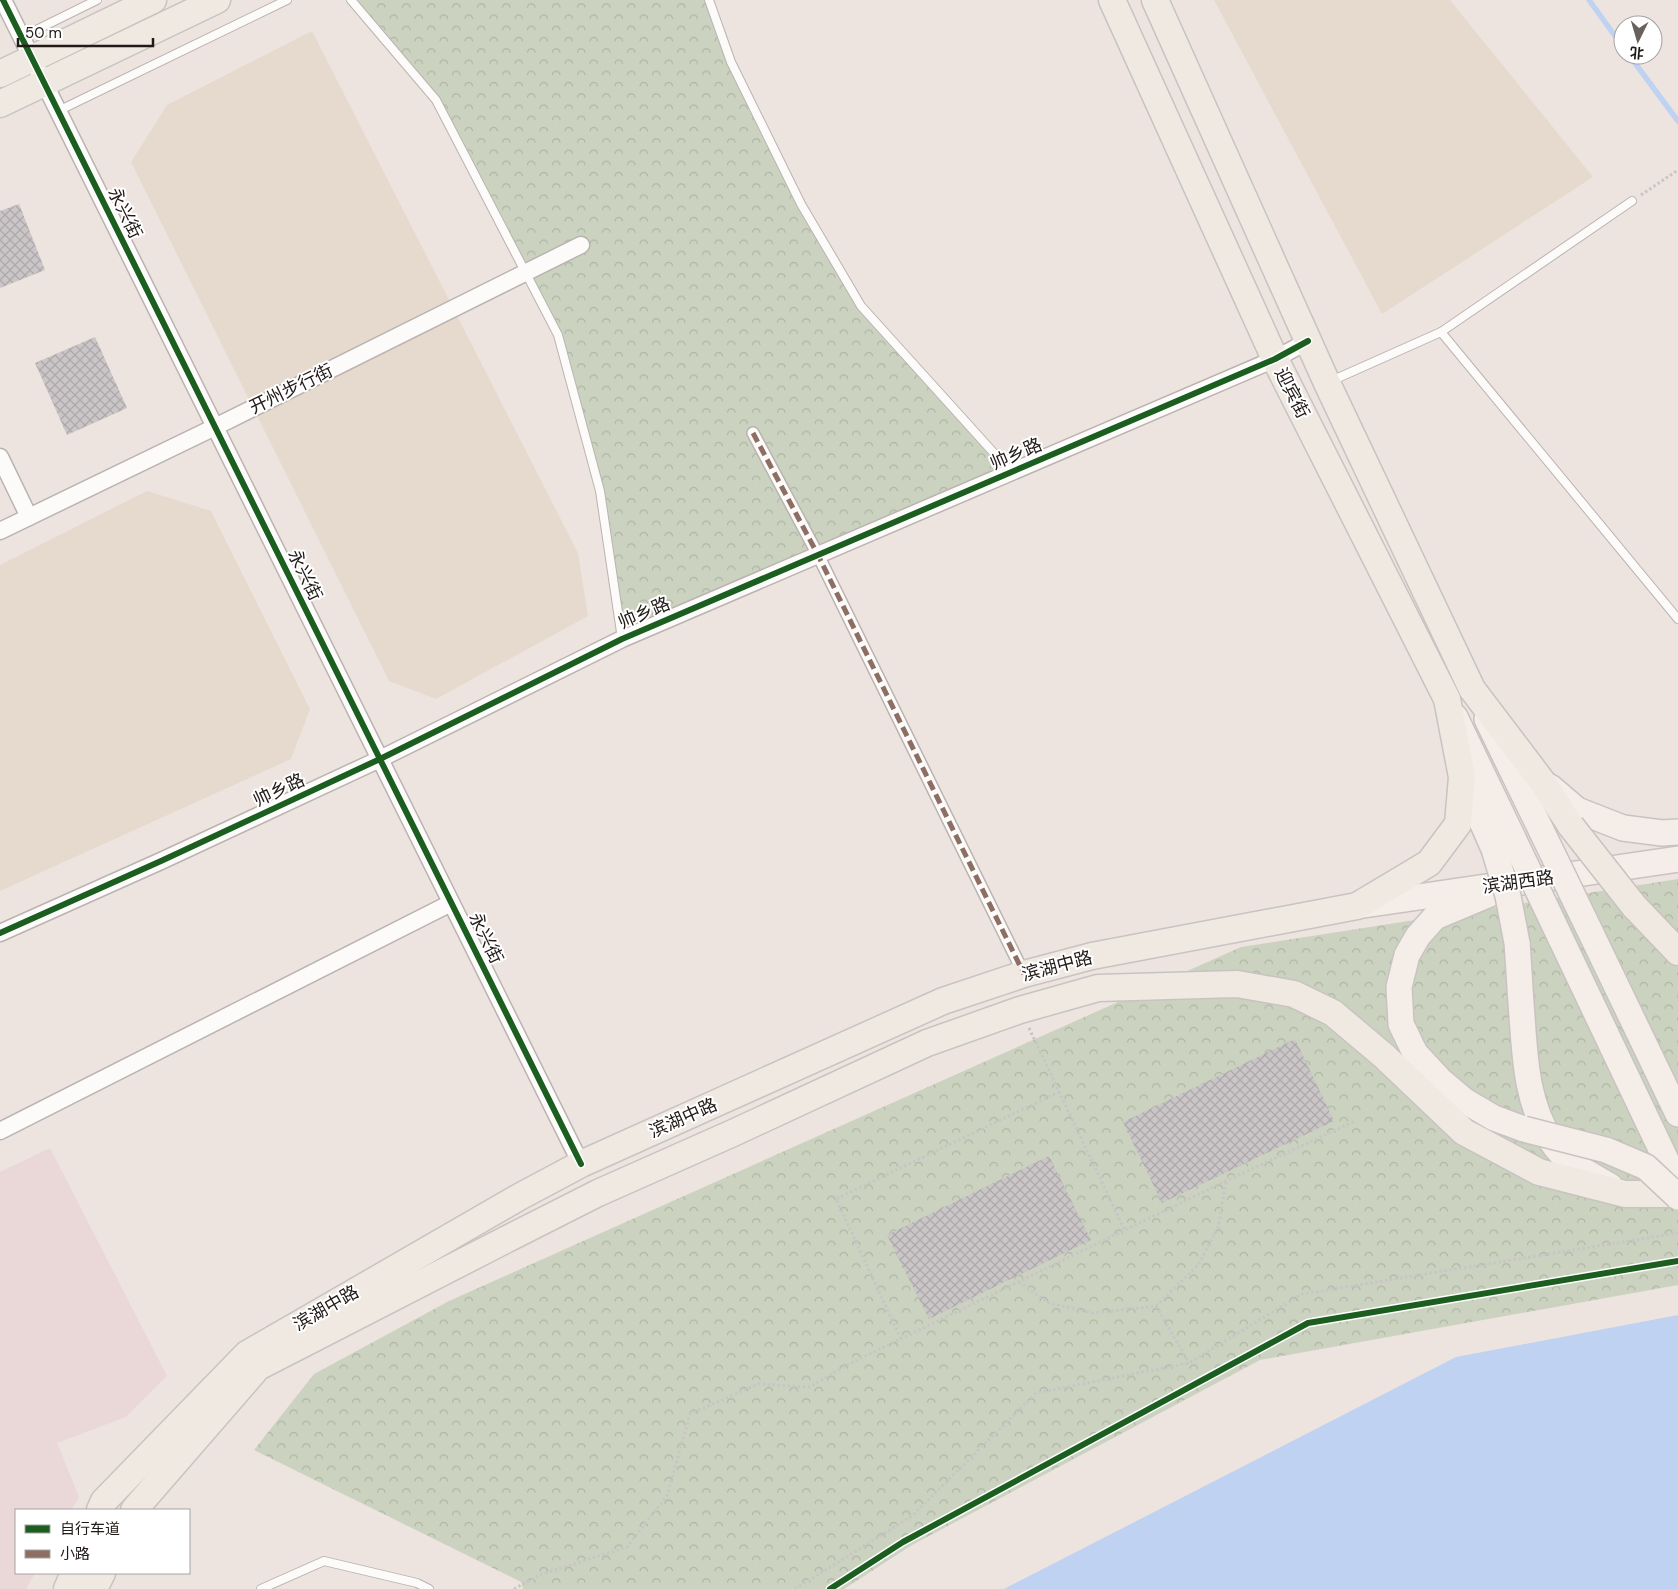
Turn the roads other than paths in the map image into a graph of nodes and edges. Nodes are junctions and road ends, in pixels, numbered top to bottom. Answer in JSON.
{"nodes":[{"id":1,"x":3,"y":0,"type":"edge"},
{"id":2,"x":96,"y":0,"type":"edge"},
{"id":3,"x":153,"y":0,"type":"edge"},
{"id":4,"x":217,"y":0,"type":"edge"},
{"id":5,"x":287,"y":0,"type":"edge"},
{"id":6,"x":351,"y":0,"type":"edge"},
{"id":7,"x":709,"y":0,"type":"edge"},
{"id":8,"x":1112,"y":0,"type":"edge"},
{"id":9,"x":1155,"y":0,"type":"edge"},
{"id":10,"x":27,"y":48,"type":"junction"},
{"id":11,"x":0,"y":74,"type":"edge"},
{"id":12,"x":44,"y":83,"type":"junction"},
{"id":13,"x":0,"y":104,"type":"edge"},
{"id":14,"x":58,"y":111,"type":"junction"},
{"id":15,"x":1632,"y":201,"type":"road end"},
{"id":16,"x":581,"y":245,"type":"dead end"},
{"id":17,"x":525,"y":273,"type":"junction"},
{"id":18,"x":1441,"y":332,"type":"junction"},
{"id":19,"x":1308,"y":341,"type":"junction"},
{"id":20,"x":1275,"y":360,"type":"junction"},
{"id":21,"x":1327,"y":383,"type":"junction"},
{"id":22,"x":215,"y":427,"type":"junction"},
{"id":23,"x":753,"y":433,"type":"dead end"},
{"id":24,"x":0,"y":457,"type":"edge"},
{"id":25,"x":1011,"y":472,"type":"junction"},
{"id":26,"x":29,"y":517,"type":"junction"},
{"id":27,"x":0,"y":531,"type":"edge"},
{"id":28,"x":818,"y":555,"type":"junction"},
{"id":29,"x":1678,"y":619,"type":"edge"},
{"id":30,"x":622,"y":639,"type":"junction"},
{"id":31,"x":1472,"y":689,"type":"junction"},
{"id":32,"x":1447,"y":699,"type":"junction"},
{"id":33,"x":380,"y":759,"type":"junction"},
{"id":34,"x":1462,"y":777,"type":"junction"},
{"id":35,"x":1541,"y":780,"type":"junction"},
{"id":36,"x":1678,"y":832,"type":"edge"},
{"id":37,"x":1504,"y":844,"type":"junction"},
{"id":38,"x":1678,"y":859,"type":"edge"},
{"id":39,"x":1516,"y":883,"type":"junction"},
{"id":40,"x":451,"y":903,"type":"junction"},
{"id":41,"x":1357,"y":906,"type":"junction"},
{"id":42,"x":0,"y":933,"type":"edge"},
{"id":43,"x":1678,"y":952,"type":"edge"},
{"id":44,"x":1024,"y":974,"type":"junction"},
{"id":45,"x":1678,"y":1114,"type":"edge"},
{"id":46,"x":0,"y":1130,"type":"edge"},
{"id":47,"x":581,"y":1164,"type":"junction"},
{"id":48,"x":1678,"y":1185,"type":"edge"},
{"id":49,"x":1625,"y":1194,"type":"junction"},
{"id":50,"x":1678,"y":1196,"type":"edge"},
{"id":51,"x":100,"y":1509,"type":"edge"},
{"id":52,"x":135,"y":1509,"type":"edge"},
{"id":53,"x":74,"y":1574,"type":"edge"},
{"id":54,"x":102,"y":1574,"type":"edge"},
{"id":55,"x":67,"y":1589,"type":"edge"},
{"id":56,"x":94,"y":1589,"type":"edge"},
{"id":57,"x":261,"y":1589,"type":"edge"},
{"id":58,"x":429,"y":1589,"type":"edge"}],
"edges":[{"from":1,"to":10,"type":"street","name":"永兴街"},
{"from":2,"to":10,"type":"lane"},
{"from":3,"to":10,"type":"highway"},
{"from":4,"to":12,"type":"highway"},
{"from":5,"to":14,"type":"lane"},
{"from":6,"to":17,"type":"lane"},
{"from":7,"to":25,"type":"lane"},
{"from":8,"to":20,"type":"highway","name":"迎宾街"},
{"from":9,"to":19,"type":"highway","name":"迎宾街"},
{"from":10,"to":11,"type":"highway"},
{"from":10,"to":12,"type":"street","name":"永兴街"},
{"from":12,"to":13,"type":"highway"},
{"from":12,"to":14,"type":"street","name":"永兴街"},
{"from":14,"to":22,"type":"street","name":"永兴街"},
{"from":15,"to":18,"type":"lane"},
{"from":16,"to":17,"type":"street","name":"开州步行街"},
{"from":17,"to":22,"type":"street","name":"开州步行街"},
{"from":17,"to":30,"type":"lane"},
{"from":18,"to":21,"type":"lane"},
{"from":18,"to":29,"type":"lane"},
{"from":19,"to":20,"type":"street","name":"帅乡路"},
{"from":19,"to":21,"type":"highway","name":"迎宾街"},
{"from":20,"to":25,"type":"street","name":"帅乡路"},
{"from":20,"to":32,"type":"highway","name":"迎宾街"},
{"from":21,"to":31,"type":"highway","name":"迎宾街"},
{"from":22,"to":26,"type":"street","name":"开州步行街"},
{"from":22,"to":33,"type":"street","name":"永兴街"},
{"from":23,"to":28,"type":"street"},
{"from":24,"to":26,"type":"street"},
{"from":25,"to":28,"type":"street","name":"帅乡路"},
{"from":26,"to":27,"type":"street","name":"开州步行街"},
{"from":28,"to":30,"type":"street","name":"帅乡路"},
{"from":28,"to":44,"type":"street"},
{"from":30,"to":33,"type":"street","name":"帅乡路"},
{"from":31,"to":35,"type":"highway","name":"迎宾街"},
{"from":31,"to":45,"type":"main road","bridge":true},
{"from":32,"to":34,"type":"highway","name":"迎宾街"},
{"from":32,"to":37,"type":"main road"},
{"from":33,"to":40,"type":"street","name":"永兴街"},
{"from":33,"to":42,"type":"street","name":"帅乡路"},
{"from":34,"to":37,"type":"main road"},
{"from":34,"to":41,"type":"highway","name":"迎宾街"},
{"from":35,"to":36,"type":"main road"},
{"from":35,"to":43,"type":"highway","name":"迎宾街","bridge":true},
{"from":37,"to":48,"type":"main road","bridge":true},
{"from":37,"to":49,"type":"main road","bridge":true},
{"from":38,"to":39,"type":"main road","name":"滨湖西路"},
{"from":39,"to":41,"type":"main road","name":"滨湖西路"},
{"from":39,"to":50,"type":"main road","bridge":true},
{"from":40,"to":46,"type":"street"},
{"from":40,"to":47,"type":"street","name":"永兴街"},
{"from":41,"to":44,"type":"highway","name":"滨湖中路"},
{"from":44,"to":47,"type":"highway","name":"滨湖中路"},
{"from":47,"to":51,"type":"highway","name":"滨湖中路"},
{"from":49,"to":50,"type":"highway","name":"滨湖中路"},
{"from":49,"to":52,"type":"highway","name":"滨湖中路"},
{"from":53,"to":55,"type":"highway"},
{"from":54,"to":56,"type":"highway"},
{"from":57,"to":58,"type":"lane"}]}
